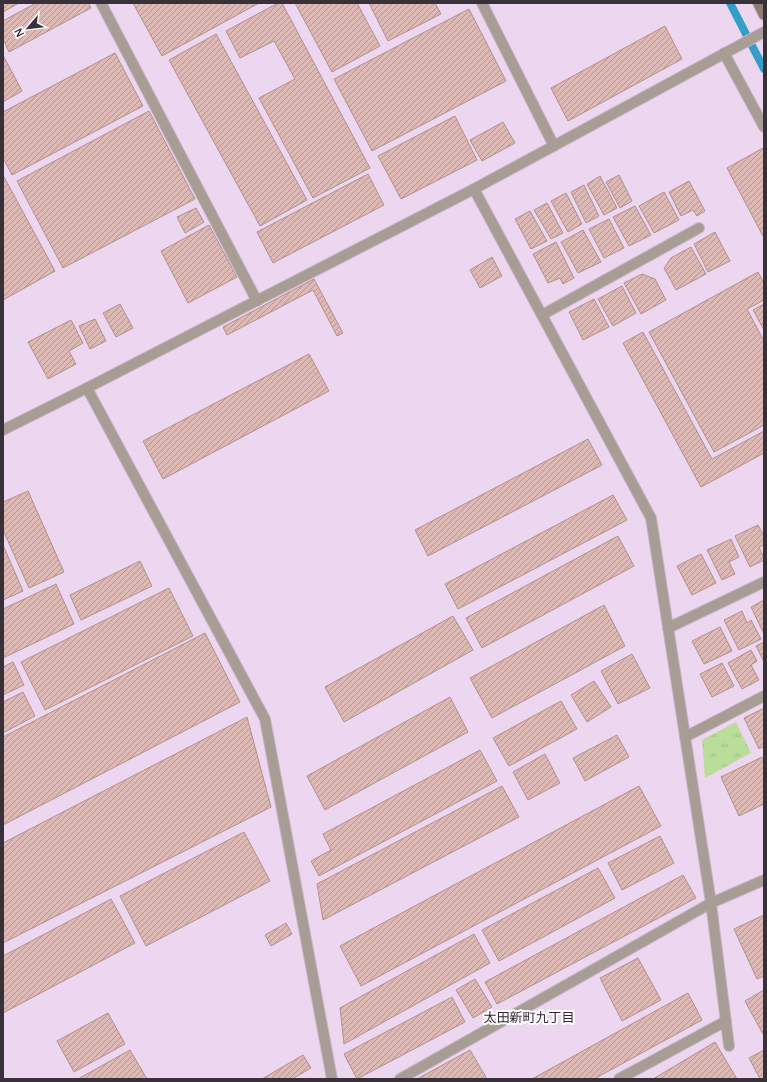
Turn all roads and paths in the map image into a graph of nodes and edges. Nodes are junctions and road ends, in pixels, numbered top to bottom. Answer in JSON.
{"nodes":[{"id":1,"x":101,"y":3,"type":"edge"},
{"id":2,"x":482,"y":3,"type":"edge"},
{"id":3,"x":758,"y":3,"type":"edge"},
{"id":4,"x":764,"y":16,"type":"edge"},
{"id":5,"x":764,"y":32,"type":"edge"},
{"id":6,"x":724,"y":53,"type":"junction"},
{"id":7,"x":764,"y":127,"type":"edge"},
{"id":8,"x":554,"y":146,"type":"junction"},
{"id":9,"x":474,"y":189,"type":"junction"},
{"id":10,"x":699,"y":228,"type":"dead end"},
{"id":11,"x":257,"y":301,"type":"junction"},
{"id":12,"x":542,"y":316,"type":"junction"},
{"id":13,"x":87,"y":388,"type":"junction"},
{"id":14,"x":3,"y":430,"type":"edge"},
{"id":15,"x":764,"y":582,"type":"edge"},
{"id":16,"x":668,"y":628,"type":"junction"},
{"id":17,"x":764,"y":696,"type":"edge"},
{"id":18,"x":685,"y":737,"type":"junction"},
{"id":19,"x":764,"y":880,"type":"edge"},
{"id":20,"x":711,"y":903,"type":"junction"},
{"id":21,"x":726,"y":1021,"type":"junction"},
{"id":22,"x":729,"y":1046,"type":"dead end"},
{"id":23,"x":332,"y":1079,"type":"edge"},
{"id":24,"x":400,"y":1079,"type":"edge"},
{"id":25,"x":619,"y":1079,"type":"edge"}],
"edges":[{"from":1,"to":11,"type":"street"},
{"from":2,"to":8,"type":"street"},
{"from":3,"to":4,"type":"main road"},
{"from":5,"to":6,"type":"street"},
{"from":6,"to":7,"type":"street"},
{"from":6,"to":8,"type":"street"},
{"from":8,"to":9,"type":"street"},
{"from":9,"to":11,"type":"street"},
{"from":9,"to":12,"type":"street"},
{"from":10,"to":12,"type":"street"},
{"from":11,"to":13,"type":"street"},
{"from":12,"to":16,"type":"street"},
{"from":13,"to":14,"type":"street"},
{"from":13,"to":23,"type":"street"},
{"from":15,"to":16,"type":"street"},
{"from":16,"to":18,"type":"street"},
{"from":17,"to":18,"type":"street"},
{"from":18,"to":20,"type":"street"},
{"from":19,"to":20,"type":"street"},
{"from":20,"to":21,"type":"street"},
{"from":20,"to":24,"type":"street"},
{"from":21,"to":22,"type":"street"},
{"from":21,"to":25,"type":"street"}]}
